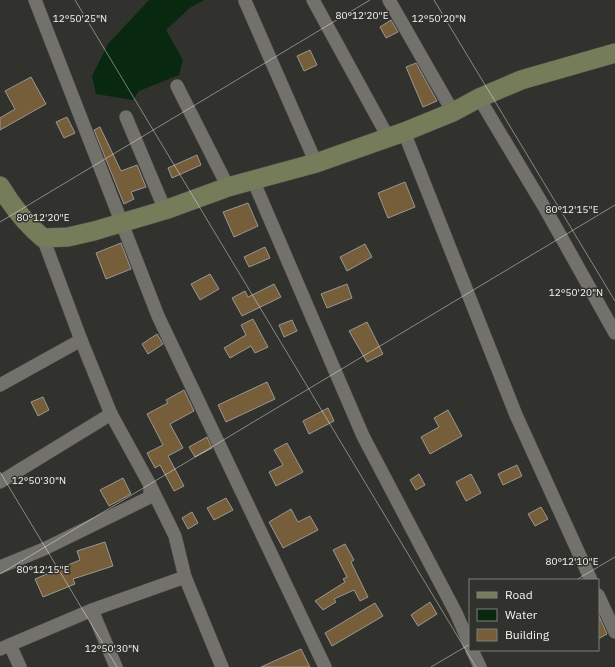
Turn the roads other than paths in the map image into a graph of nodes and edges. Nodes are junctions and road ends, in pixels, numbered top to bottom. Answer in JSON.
{"nodes":[{"id":1,"x":35,"y":0,"type":"edge"},
{"id":2,"x":313,"y":0,"type":"edge"},
{"id":3,"x":389,"y":0,"type":"edge"},
{"id":4,"x":245,"y":1,"type":"dead end"},
{"id":5,"x":615,"y":53,"type":"edge"},
{"id":6,"x":177,"y":86,"type":"dead end"},
{"id":7,"x":479,"y":98,"type":"junction"},
{"id":8,"x":453,"y":112,"type":"junction"},
{"id":9,"x":126,"y":117,"type":"dead end"},
{"id":10,"x":396,"y":134,"type":"junction"},
{"id":11,"x":316,"y":163,"type":"junction"},
{"id":12,"x":253,"y":180,"type":"junction"},
{"id":13,"x":0,"y":186,"type":"edge"},
{"id":14,"x":228,"y":187,"type":"junction"},
{"id":15,"x":165,"y":210,"type":"junction"},
{"id":16,"x":120,"y":223,"type":"junction"},
{"id":17,"x":43,"y":238,"type":"junction"},
{"id":18,"x":615,"y":333,"type":"edge"},
{"id":19,"x":81,"y":340,"type":"junction"},
{"id":20,"x":0,"y":385,"type":"edge"},
{"id":21,"x":111,"y":414,"type":"junction"},
{"id":22,"x":0,"y":482,"type":"edge"},
{"id":23,"x":150,"y":485,"type":"junction"},
{"id":24,"x":0,"y":568,"type":"edge"},
{"id":25,"x":185,"y":577,"type":"junction"},
{"id":26,"x":591,"y":579,"type":"edge"},
{"id":27,"x":599,"y":597,"type":"edge"},
{"id":28,"x":92,"y":610,"type":"junction"},
{"id":29,"x":615,"y":632,"type":"edge"},
{"id":30,"x":469,"y":643,"type":"edge"},
{"id":31,"x":5,"y":647,"type":"edge"},
{"id":32,"x":472,"y":651,"type":"edge"},
{"id":33,"x":20,"y":667,"type":"edge"},
{"id":34,"x":116,"y":667,"type":"edge"},
{"id":35,"x":222,"y":667,"type":"edge"},
{"id":36,"x":325,"y":667,"type":"edge"},
{"id":37,"x":480,"y":667,"type":"edge"}],
"edges":[{"from":1,"to":16,"type":"street"},
{"from":2,"to":10,"type":"street"},
{"from":3,"to":8,"type":"street"},
{"from":4,"to":11,"type":"street"},
{"from":5,"to":7,"type":"street"},
{"from":6,"to":14,"type":"street"},
{"from":7,"to":8,"type":"street"},
{"from":7,"to":18,"type":"street"},
{"from":8,"to":10,"type":"street"},
{"from":9,"to":15,"type":"street"},
{"from":10,"to":11,"type":"street"},
{"from":10,"to":26,"type":"street"},
{"from":11,"to":12,"type":"street"},
{"from":12,"to":14,"type":"street"},
{"from":12,"to":30,"type":"street"},
{"from":13,"to":17,"type":"street"},
{"from":14,"to":15,"type":"street"},
{"from":15,"to":16,"type":"street"},
{"from":16,"to":17,"type":"street"},
{"from":16,"to":36,"type":"street"},
{"from":17,"to":19,"type":"street"},
{"from":19,"to":20,"type":"street"},
{"from":19,"to":21,"type":"street"},
{"from":21,"to":22,"type":"street"},
{"from":21,"to":23,"type":"street"},
{"from":23,"to":24,"type":"street"},
{"from":23,"to":25,"type":"street"},
{"from":25,"to":28,"type":"street"},
{"from":25,"to":35,"type":"street"},
{"from":27,"to":29,"type":"street"},
{"from":28,"to":31,"type":"street"},
{"from":28,"to":34,"type":"street"},
{"from":31,"to":33,"type":"street"},
{"from":32,"to":37,"type":"street"}]}
